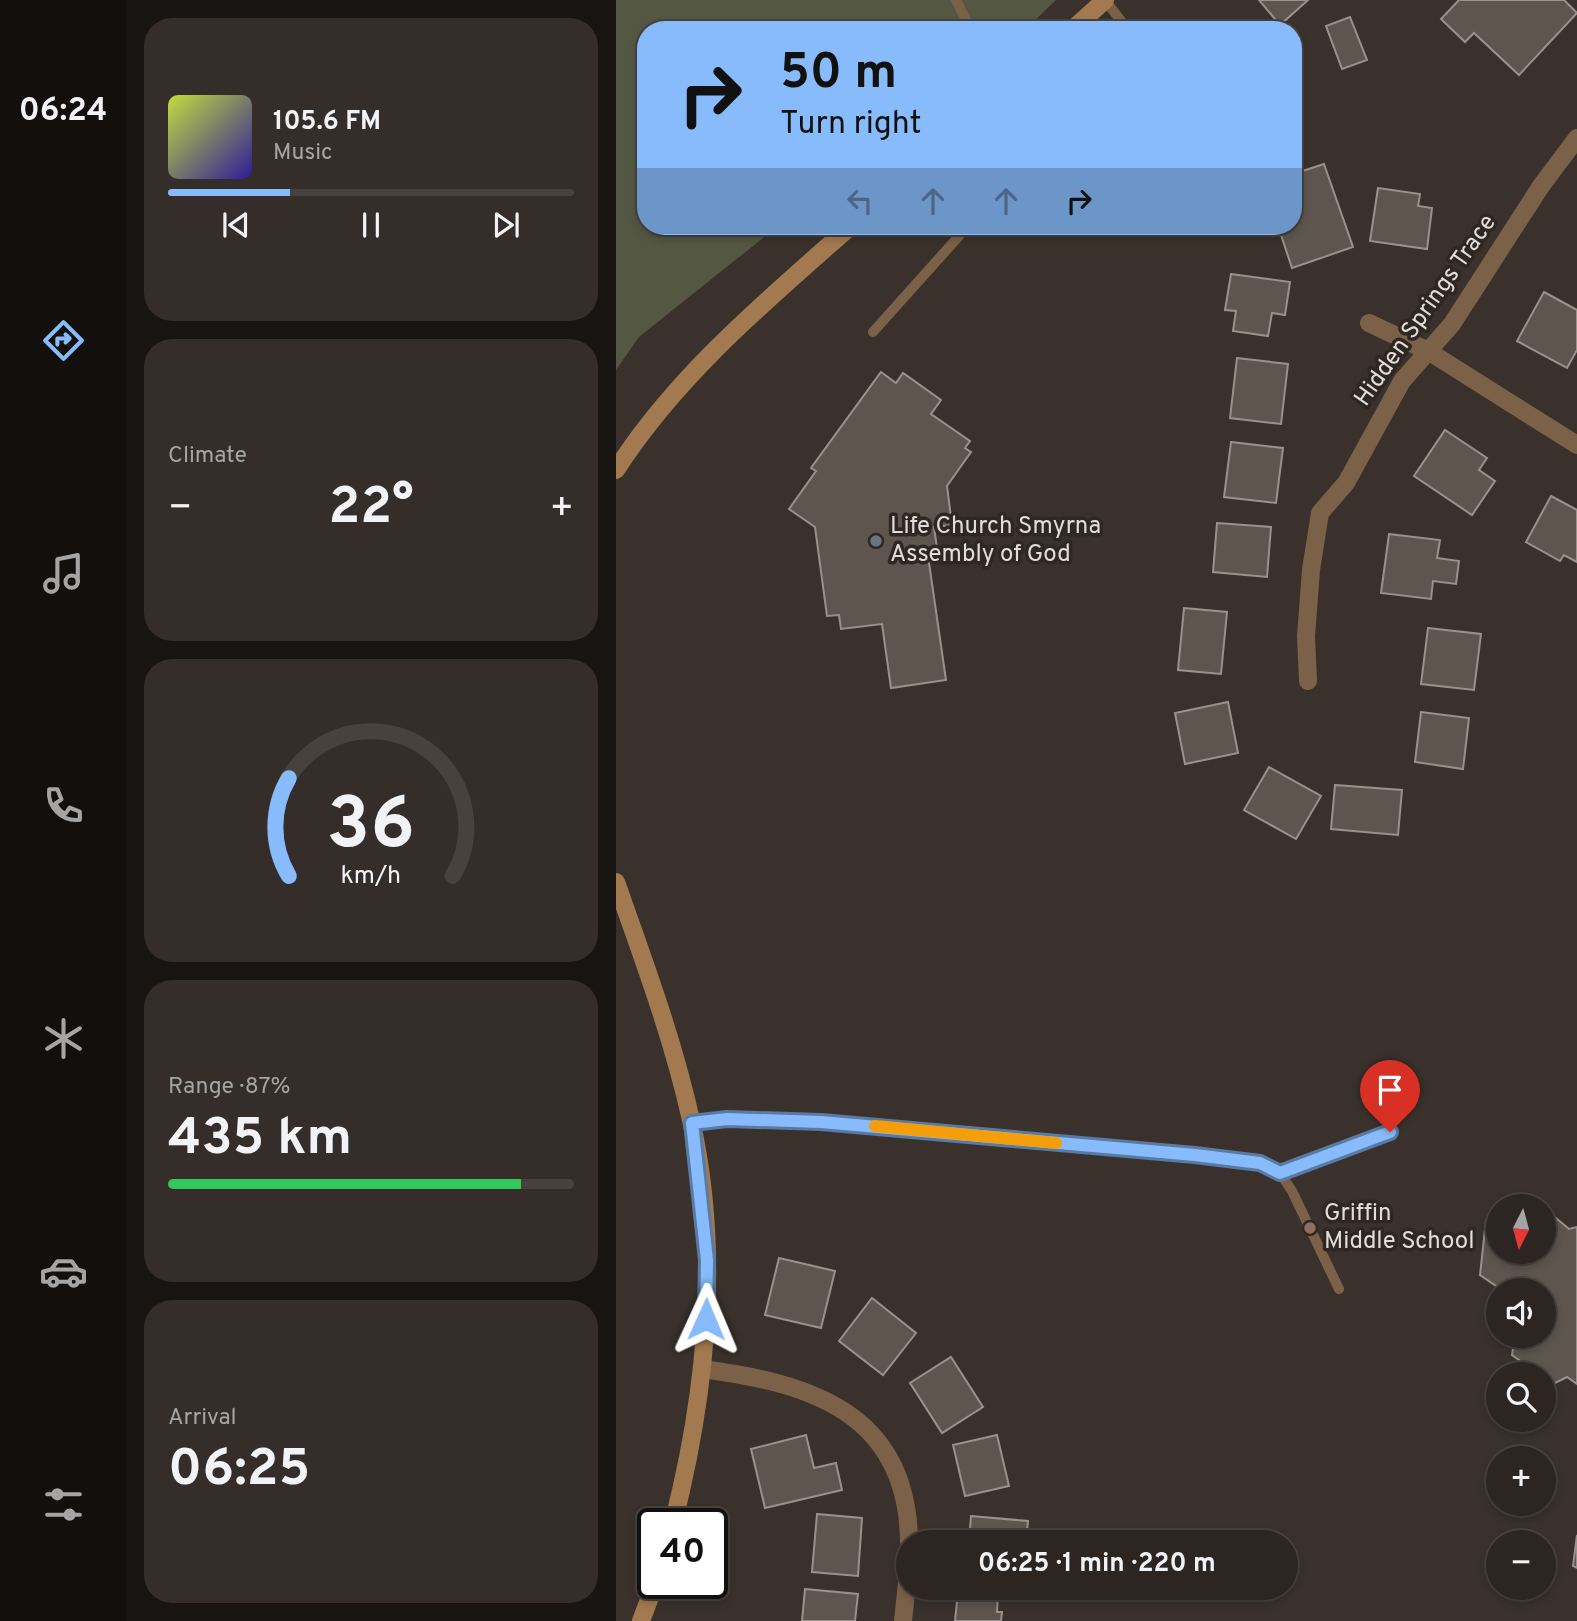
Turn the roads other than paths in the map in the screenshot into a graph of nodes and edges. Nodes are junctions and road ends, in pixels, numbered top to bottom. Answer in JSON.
{"nodes":[{"id":1,"x":956,"y":0,"type":"edge"},
{"id":2,"x":1105,"y":0,"type":"edge"},
{"id":3,"x":966,"y":21,"type":"edge"},
{"id":4,"x":1082,"y":21,"type":"edge"},
{"id":5,"x":1121,"y":21,"type":"edge"},
{"id":6,"x":1577,"y":138,"type":"edge"},
{"id":7,"x":841,"y":235,"type":"edge"},
{"id":8,"x":960,"y":235,"type":"edge"},
{"id":9,"x":1370,"y":323,"type":"dead end"},
{"id":10,"x":873,"y":332,"type":"dead end"},
{"id":11,"x":1428,"y":351,"type":"junction"},
{"id":12,"x":1577,"y":444,"type":"edge"},
{"id":13,"x":616,"y":470,"type":"edge"},
{"id":14,"x":1308,"y":681,"type":"dead end"},
{"id":15,"x":616,"y":882,"type":"edge"},
{"id":16,"x":692,"y":1123,"type":"junction"},
{"id":17,"x":1390,"y":1132,"type":"dead end"},
{"id":18,"x":1280,"y":1173,"type":"junction"},
{"id":19,"x":1339,"y":1289,"type":"dead end"},
{"id":20,"x":702,"y":1369,"type":"junction"},
{"id":21,"x":676,"y":1508,"type":"edge"},
{"id":22,"x":908,"y":1530,"type":"edge"},
{"id":23,"x":649,"y":1599,"type":"edge"},
{"id":24,"x":906,"y":1600,"type":"edge"},
{"id":25,"x":641,"y":1621,"type":"edge"},
{"id":26,"x":904,"y":1621,"type":"edge"}],
"edges":[{"from":1,"to":3,"type":"lane"},
{"from":2,"to":4,"type":"street"},
{"from":2,"to":5,"type":"lane"},
{"from":6,"to":11,"type":"street","name":"Hidden Springs Trace"},
{"from":7,"to":13,"type":"street"},
{"from":8,"to":10,"type":"lane"},
{"from":9,"to":11,"type":"street"},
{"from":11,"to":12,"type":"street"},
{"from":11,"to":14,"type":"street","name":"Hidden Springs Trace"},
{"from":15,"to":16,"type":"street"},
{"from":16,"to":18,"type":"lane"},
{"from":16,"to":20,"type":"street"},
{"from":17,"to":18,"type":"lane"},
{"from":18,"to":19,"type":"lane"},
{"from":20,"to":21,"type":"street"},
{"from":20,"to":22,"type":"street"},
{"from":23,"to":25,"type":"street"},
{"from":24,"to":26,"type":"street"}]}
